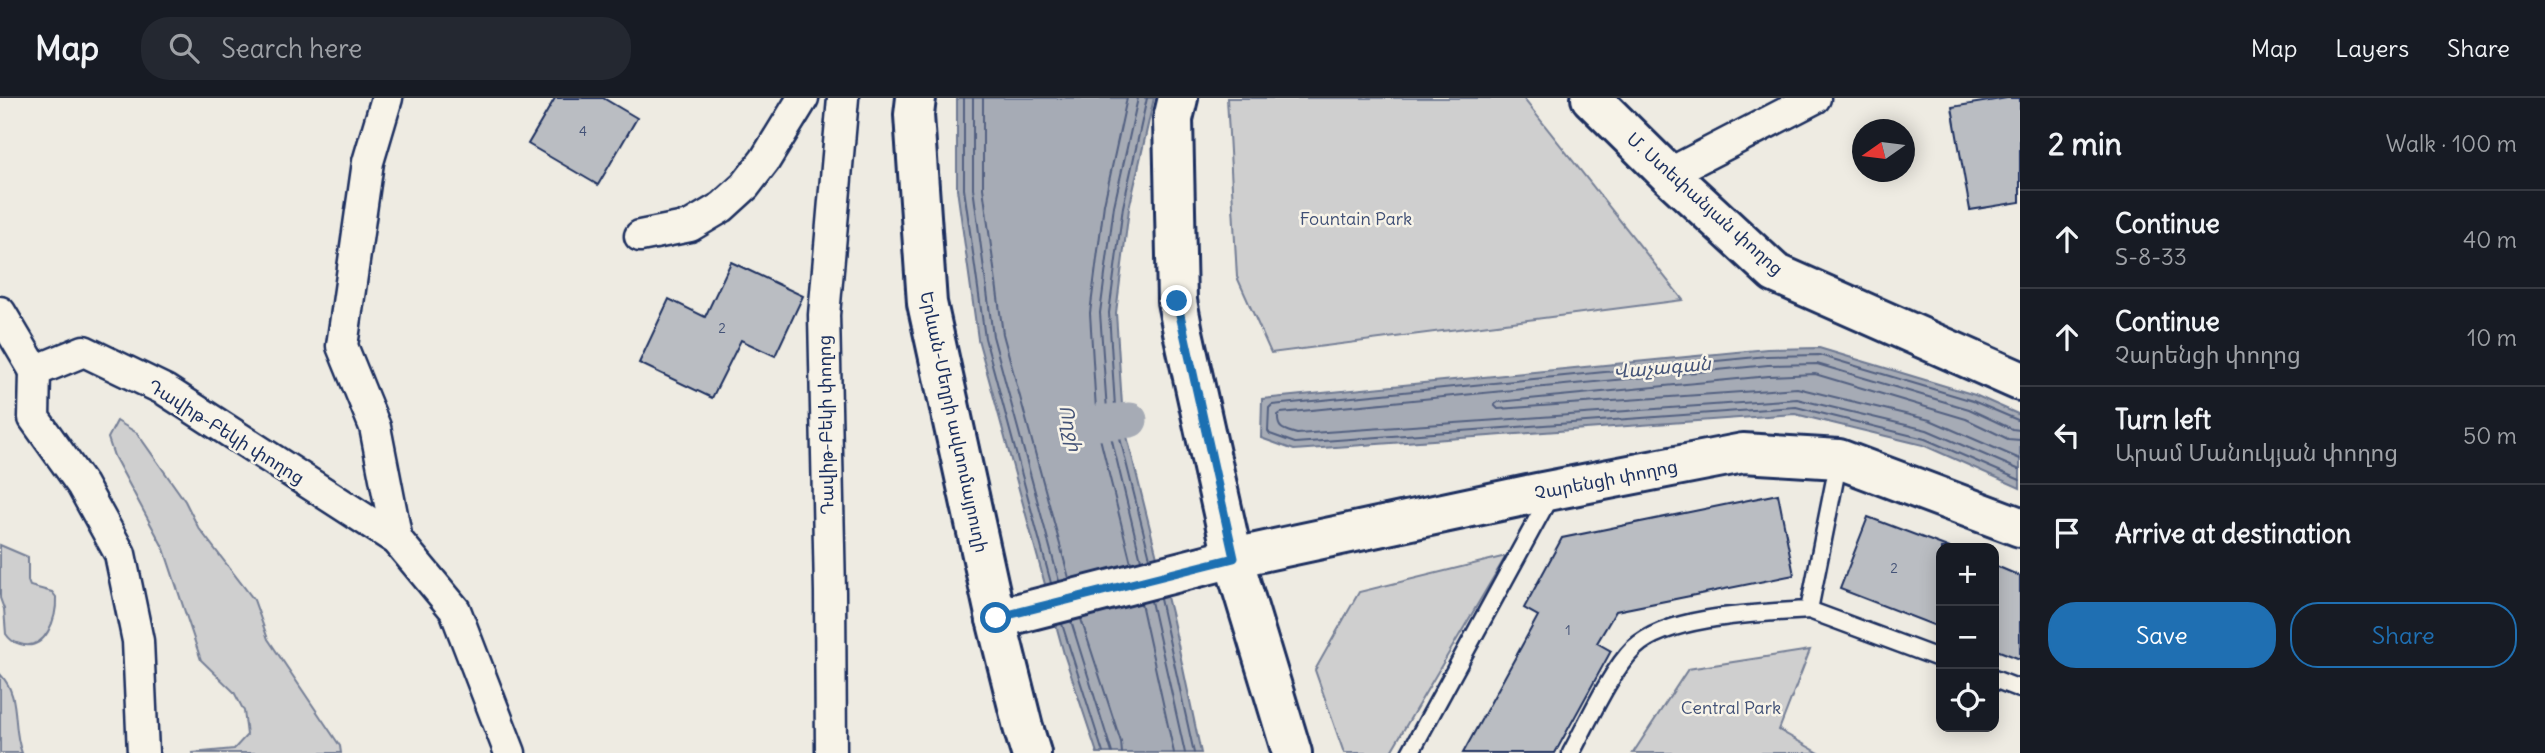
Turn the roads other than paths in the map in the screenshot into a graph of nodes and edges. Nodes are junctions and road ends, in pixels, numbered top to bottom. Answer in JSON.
{"nodes":[{"id":1,"x":387,"y":98,"type":"edge"},
{"id":2,"x":803,"y":98,"type":"edge"},
{"id":3,"x":843,"y":98,"type":"edge"},
{"id":4,"x":916,"y":98,"type":"edge"},
{"id":5,"x":1178,"y":98,"type":"edge"},
{"id":6,"x":1591,"y":98,"type":"edge"},
{"id":7,"x":1815,"y":98,"type":"edge"},
{"id":8,"x":1668,"y":174,"type":"junction"},
{"id":9,"x":640,"y":236,"type":"dead end"},
{"id":10,"x":0,"y":312,"type":"edge"},
{"id":11,"x":0,"y":349,"type":"edge"},
{"id":12,"x":35,"y":371,"type":"junction"},
{"id":13,"x":2020,"y":381,"type":"edge"},
{"id":14,"x":1839,"y":459,"type":"junction"},
{"id":15,"x":1553,"y":490,"type":"junction"},
{"id":16,"x":2020,"y":527,"type":"edge"},
{"id":17,"x":397,"y":540,"type":"junction"},
{"id":18,"x":1234,"y":558,"type":"junction"},
{"id":19,"x":1809,"y":610,"type":"junction"},
{"id":20,"x":1012,"y":615,"type":"junction"},
{"id":21,"x":1936,"y":657,"type":"edge"},
{"id":22,"x":1999,"y":681,"type":"edge"},
{"id":23,"x":2020,"y":689,"type":"edge"},
{"id":24,"x":1024,"y":744,"type":"edge"},
{"id":25,"x":143,"y":753,"type":"edge"},
{"id":26,"x":510,"y":753,"type":"edge"},
{"id":27,"x":831,"y":753,"type":"edge"},
{"id":28,"x":1292,"y":753,"type":"edge"},
{"id":29,"x":1410,"y":753,"type":"edge"},
{"id":30,"x":1571,"y":753,"type":"edge"}],
"edges":[{"from":1,"to":17,"type":"street","name":"Դավիթ-Բեկի փողոց"},
{"from":2,"to":9,"type":"street"},
{"from":3,"to":27,"type":"street","name":"Դավիթ-Բեկի փողոց"},
{"from":4,"to":20,"type":"main road","name":"Երևան-Մեղրի ավտոմայրուղի"},
{"from":5,"to":18,"type":"main road"},
{"from":6,"to":8,"type":"main road","name":"Մ. Ստեփանյան փողոց"},
{"from":7,"to":8,"type":"street"},
{"from":8,"to":13,"type":"main road","name":"Մ. Ստեփանյան փողոց"},
{"from":10,"to":12,"type":"street"},
{"from":11,"to":12,"type":"street"},
{"from":12,"to":17,"type":"street","name":"Դավիթ-Բեկի փողոց"},
{"from":12,"to":25,"type":"street"},
{"from":14,"to":15,"type":"main road","name":"Չարենցի փողոց"},
{"from":14,"to":16,"type":"main road","name":"Չարենցի փողոց"},
{"from":14,"to":19,"type":"lane"},
{"from":15,"to":18,"type":"main road","name":"Չարենցի փողոց"},
{"from":15,"to":29,"type":"lane"},
{"from":17,"to":26,"type":"street","name":"Դավիթ-Բեկի փողոց"},
{"from":18,"to":20,"type":"main road","name":"Չարենցի փողոց"},
{"from":18,"to":28,"type":"main road"},
{"from":19,"to":21,"type":"lane"},
{"from":19,"to":30,"type":"lane"},
{"from":20,"to":24,"type":"main road","name":"Երևան-Մեղրի ավտոմայրուղի"},
{"from":22,"to":23,"type":"lane"}]}
